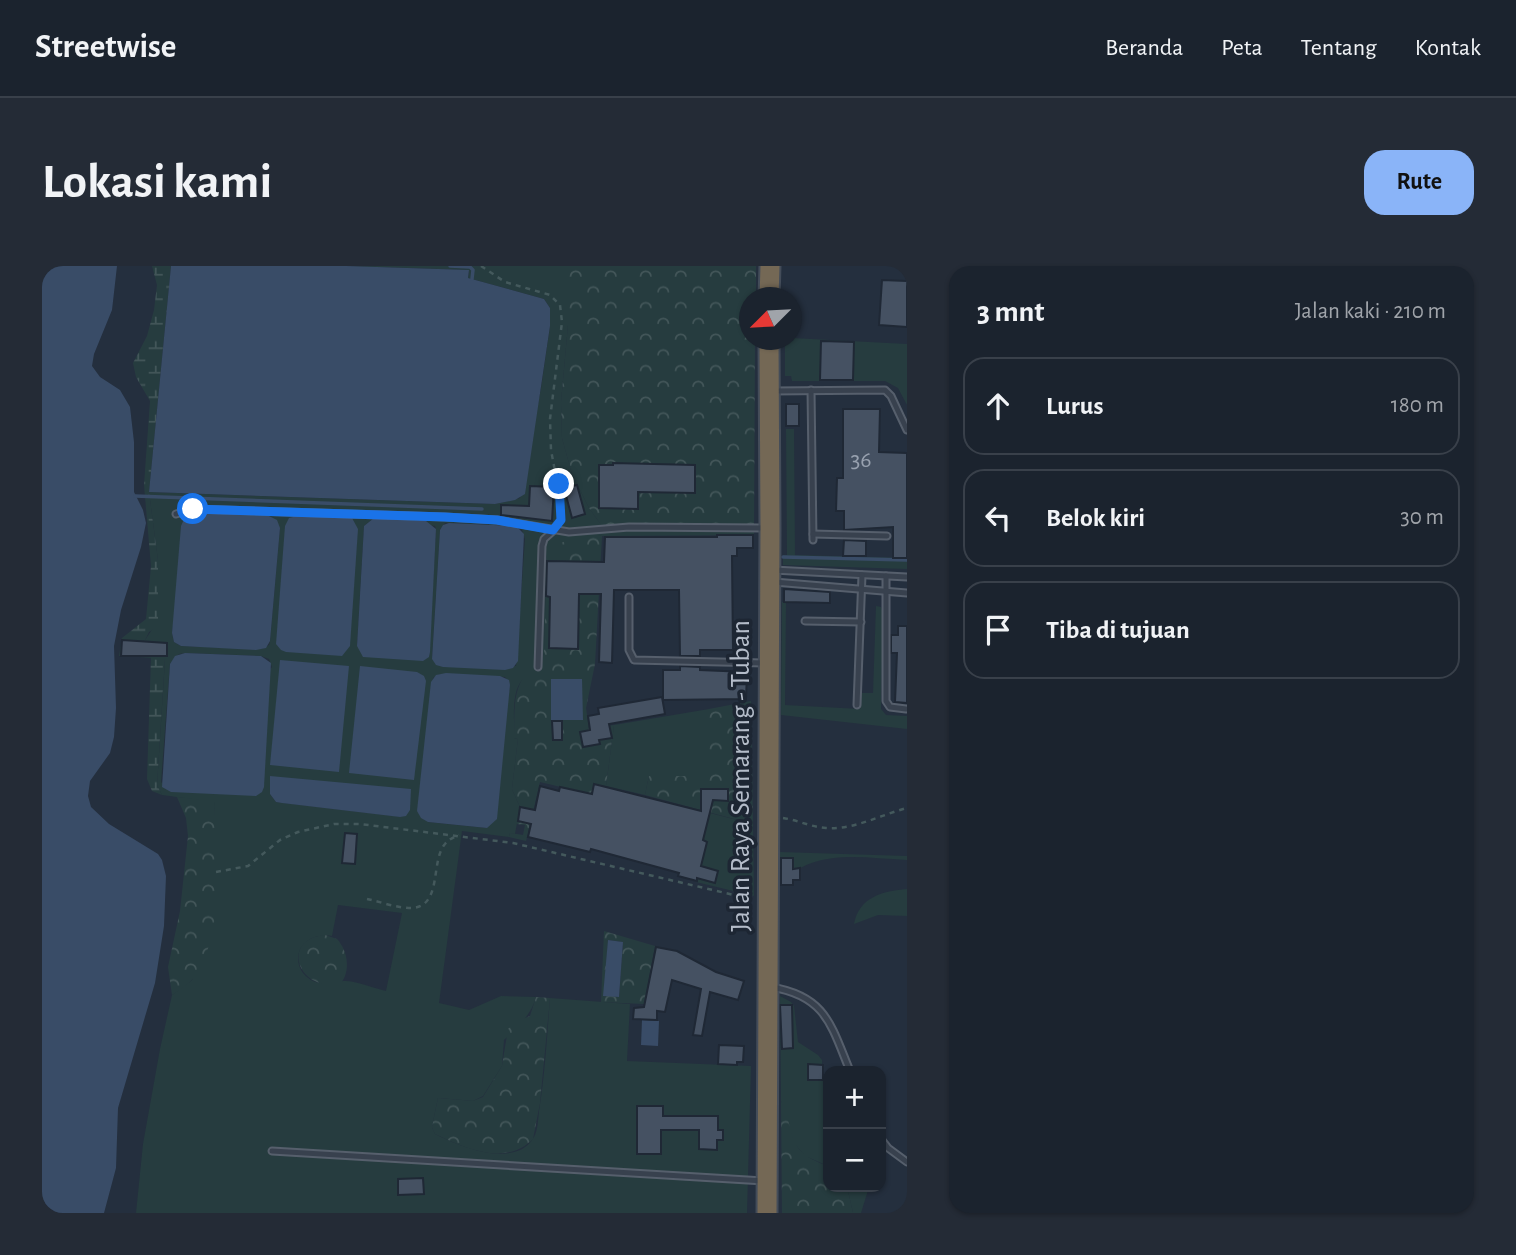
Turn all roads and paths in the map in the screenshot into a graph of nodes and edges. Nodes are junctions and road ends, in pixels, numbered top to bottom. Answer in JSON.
{"nodes":[{"id":1,"x":481,"y":266,"type":"edge"},
{"id":2,"x":770,"y":266,"type":"edge"},
{"id":3,"x":769,"y":287,"type":"edge"},
{"id":4,"x":769,"y":350,"type":"edge"},
{"id":5,"x":811,"y":390,"type":"junction"},
{"id":6,"x":769,"y":391,"type":"junction"},
{"id":7,"x":907,"y":430,"type":"edge"},
{"id":8,"x":176,"y":514,"type":"dead end"},
{"id":9,"x":770,"y":528,"type":"junction"},
{"id":10,"x":553,"y":530,"type":"junction"},
{"id":11,"x":887,"y":536,"type":"dead end"},
{"id":12,"x":862,"y":575,"type":"junction"},
{"id":13,"x":770,"y":576,"type":"junction"},
{"id":14,"x":886,"y":576,"type":"junction"},
{"id":15,"x":907,"y":576,"type":"edge"},
{"id":16,"x":862,"y":588,"type":"junction"},
{"id":17,"x":886,"y":590,"type":"junction"},
{"id":18,"x":907,"y":593,"type":"edge"},
{"id":19,"x":629,"y":597,"type":"dead end"},
{"id":20,"x":805,"y":621,"type":"dead end"},
{"id":21,"x":860,"y":622,"type":"junction"},
{"id":22,"x":770,"y":663,"type":"junction"},
{"id":23,"x":538,"y":667,"type":"dead end"},
{"id":24,"x":857,"y":705,"type":"dead end"},
{"id":25,"x":905,"y":709,"type":"edge"},
{"id":26,"x":907,"y":808,"type":"edge"},
{"id":27,"x":769,"y":816,"type":"junction"},
{"id":28,"x":459,"y":835,"type":"junction"},
{"id":29,"x":216,"y":872,"type":"dead end"},
{"id":30,"x":367,"y":899,"type":"dead end"},
{"id":31,"x":768,"y":902,"type":"junction"},
{"id":32,"x":768,"y":986,"type":"junction"},
{"id":33,"x":848,"y":1066,"type":"edge"},
{"id":34,"x":886,"y":1145,"type":"edge"},
{"id":35,"x":272,"y":1151,"type":"dead end"},
{"id":36,"x":907,"y":1162,"type":"edge"},
{"id":37,"x":767,"y":1181,"type":"junction"},
{"id":38,"x":767,"y":1213,"type":"edge"}],
"edges":[{"from":1,"to":10,"type":"path"},
{"from":2,"to":3,"type":"highway"},
{"from":4,"to":6,"type":"highway","name":"Jalan Raya Semarang - Tuban"},
{"from":5,"to":6,"type":"lane"},
{"from":5,"to":7,"type":"lane"},
{"from":5,"to":11,"type":"lane"},
{"from":6,"to":9,"type":"highway","name":"Jalan Raya Semarang - Tuban"},
{"from":8,"to":10,"type":"lane"},
{"from":9,"to":10,"type":"lane"},
{"from":9,"to":13,"type":"highway","name":"Jalan Raya Semarang - Tuban"},
{"from":10,"to":23,"type":"lane"},
{"from":12,"to":13,"type":"lane"},
{"from":12,"to":14,"type":"lane"},
{"from":12,"to":16,"type":"lane"},
{"from":13,"to":16,"type":"lane"},
{"from":13,"to":22,"type":"highway","name":"Jalan Raya Semarang - Tuban"},
{"from":14,"to":15,"type":"lane"},
{"from":14,"to":17,"type":"lane"},
{"from":16,"to":17,"type":"lane"},
{"from":16,"to":21,"type":"lane"},
{"from":17,"to":18,"type":"lane"},
{"from":17,"to":25,"type":"lane"},
{"from":19,"to":22,"type":"lane"},
{"from":20,"to":21,"type":"lane"},
{"from":21,"to":24,"type":"lane"},
{"from":22,"to":27,"type":"highway","name":"Jalan Raya Semarang - Tuban"},
{"from":26,"to":27,"type":"path"},
{"from":27,"to":31,"type":"highway","name":"Jalan Raya Semarang - Tuban"},
{"from":28,"to":29,"type":"path"},
{"from":28,"to":30,"type":"path"},
{"from":28,"to":31,"type":"path"},
{"from":31,"to":32,"type":"highway","name":"Jalan Raya Semarang - Tuban"},
{"from":32,"to":33,"type":"lane"},
{"from":32,"to":37,"type":"highway","name":"Jalan Raya Semarang - Tuban"},
{"from":34,"to":36,"type":"lane"},
{"from":35,"to":37,"type":"lane"},
{"from":37,"to":38,"type":"highway","name":"Jalan Raya Semarang - Tuban"}]}
